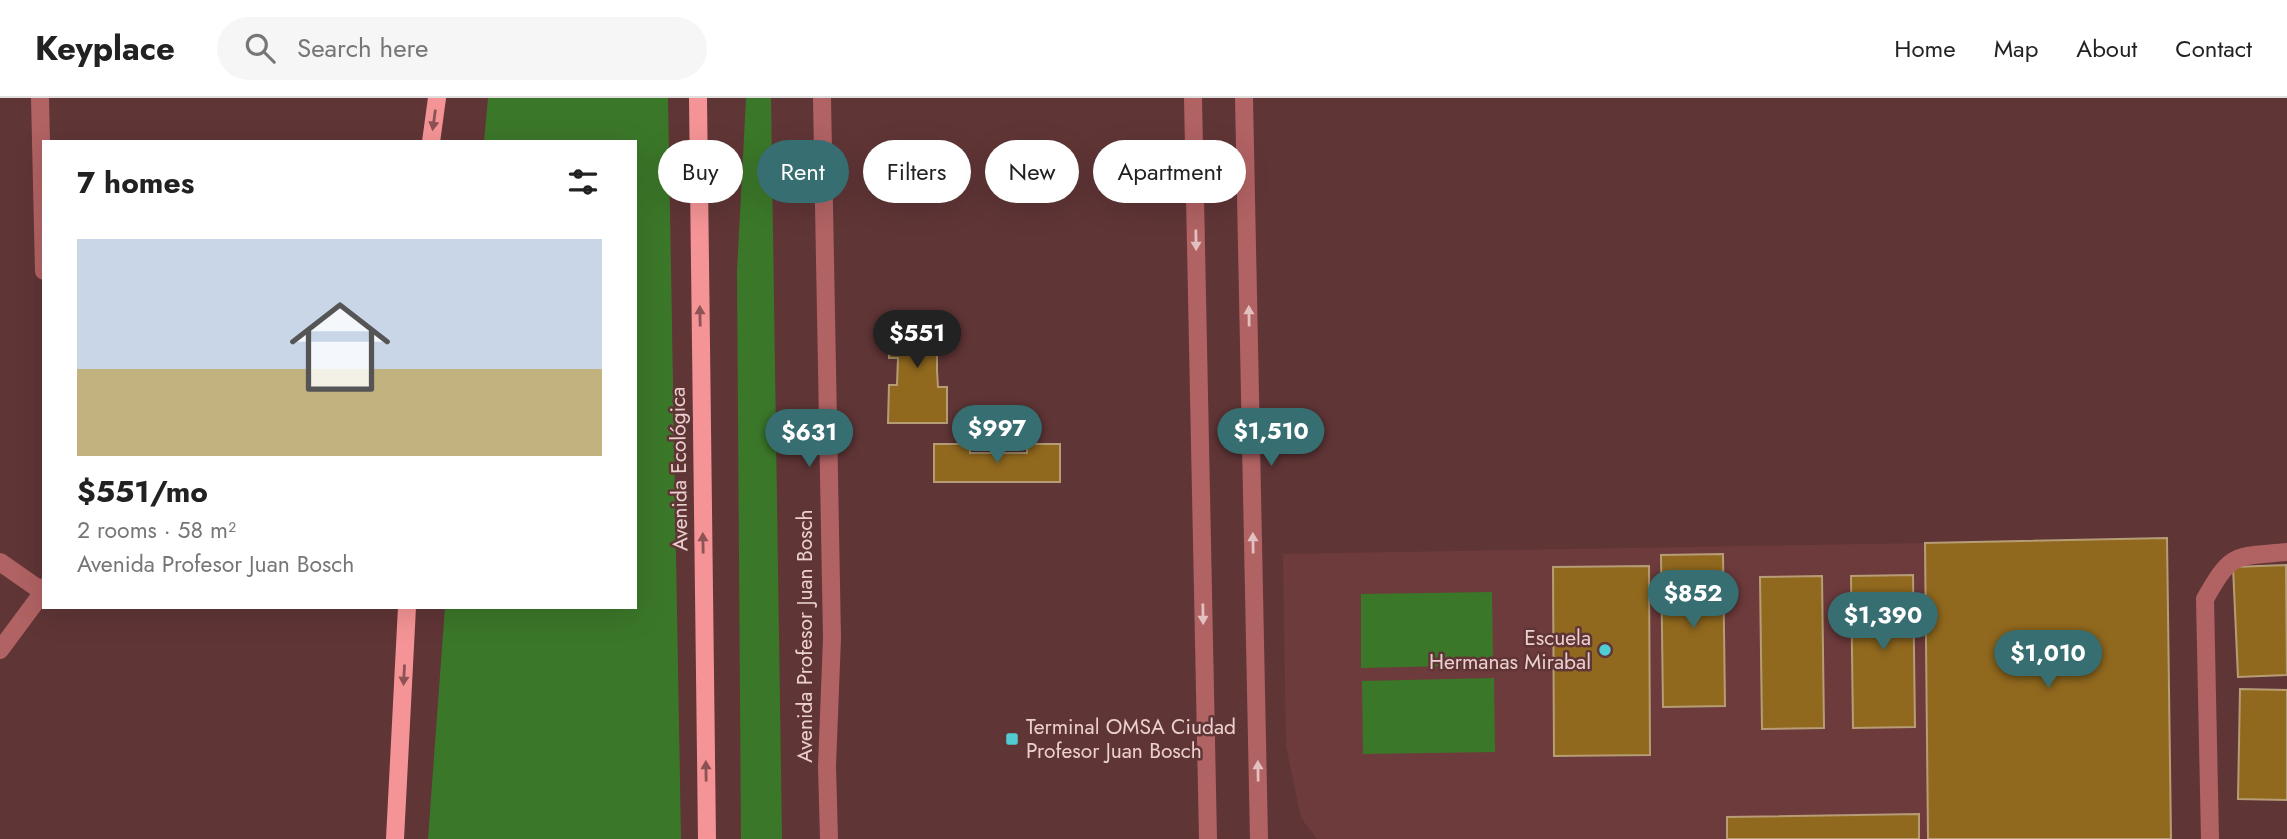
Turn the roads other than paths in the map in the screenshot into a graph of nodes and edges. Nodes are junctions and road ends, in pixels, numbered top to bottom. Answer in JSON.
{"nodes":[{"id":1,"x":40,"y":98,"type":"edge"},
{"id":2,"x":436,"y":98,"type":"edge"},
{"id":3,"x":698,"y":98,"type":"edge"},
{"id":4,"x":822,"y":98,"type":"edge"},
{"id":5,"x":1193,"y":98,"type":"edge"},
{"id":6,"x":1244,"y":98,"type":"edge"},
{"id":7,"x":430,"y":140,"type":"edge"},
{"id":8,"x":42,"y":184,"type":"edge"},
{"id":9,"x":2287,"y":552,"type":"edge"},
{"id":10,"x":0,"y":562,"type":"edge"},
{"id":11,"x":42,"y":589,"type":"edge"},
{"id":12,"x":42,"y":591,"type":"edge"},
{"id":13,"x":407,"y":609,"type":"edge"},
{"id":14,"x":0,"y":650,"type":"edge"},
{"id":15,"x":395,"y":839,"type":"edge"},
{"id":16,"x":707,"y":839,"type":"edge"},
{"id":17,"x":829,"y":839,"type":"edge"},
{"id":18,"x":1208,"y":839,"type":"edge"},
{"id":19,"x":1259,"y":839,"type":"edge"},
{"id":20,"x":2210,"y":839,"type":"edge"}],
"edges":[{"from":1,"to":8,"type":"street"},
{"from":2,"to":7,"type":"main road","one_way":true},
{"from":16,"to":3,"type":"main road","name":"Avenida Ecológica","one_way":true},
{"from":4,"to":17,"type":"street","name":"Avenida Profesor Juan Bosch"},
{"from":5,"to":18,"type":"street","one_way":true},
{"from":19,"to":6,"type":"street","one_way":true},
{"from":9,"to":20,"type":"street"},
{"from":10,"to":11,"type":"street"},
{"from":12,"to":14,"type":"street"},
{"from":13,"to":15,"type":"main road","one_way":true}]}
